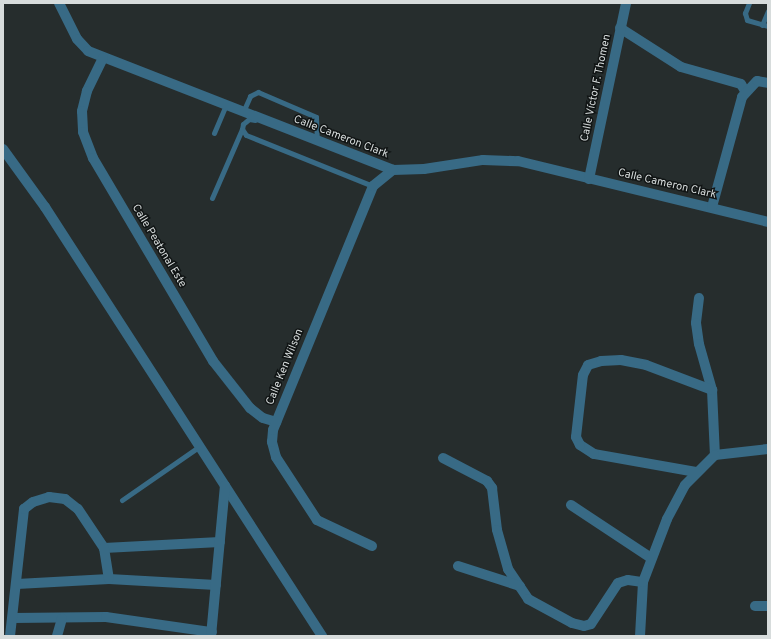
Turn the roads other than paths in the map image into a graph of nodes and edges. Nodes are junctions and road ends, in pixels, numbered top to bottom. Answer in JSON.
{"nodes":[{"id":1,"x":60,"y":3,"type":"edge"},
{"id":2,"x":626,"y":3,"type":"edge"},
{"id":3,"x":749,"y":3,"type":"edge"},
{"id":4,"x":768,"y":11,"type":"edge"},
{"id":5,"x":762,"y":25,"type":"junction"},
{"id":6,"x":768,"y":26,"type":"edge"},
{"id":7,"x":620,"y":28,"type":"junction"},
{"id":8,"x":103,"y":58,"type":"junction"},
{"id":9,"x":768,"y":83,"type":"edge"},
{"id":10,"x":745,"y":92,"type":"junction"},
{"id":11,"x":226,"y":105,"type":"junction"},
{"id":12,"x":243,"y":112,"type":"junction"},
{"id":13,"x":266,"y":120,"type":"junction"},
{"id":14,"x":242,"y":130,"type":"junction"},
{"id":15,"x":214,"y":133,"type":"dead end"},
{"id":16,"x":317,"y":140,"type":"junction"},
{"id":17,"x":3,"y":149,"type":"edge"},
{"id":18,"x":393,"y":170,"type":"junction"},
{"id":19,"x":589,"y":178,"type":"junction"},
{"id":20,"x":374,"y":186,"type":"junction"},
{"id":21,"x":212,"y":198,"type":"dead end"},
{"id":22,"x":712,"y":207,"type":"junction"},
{"id":23,"x":768,"y":222,"type":"edge"},
{"id":24,"x":699,"y":298,"type":"dead end"},
{"id":25,"x":712,"y":390,"type":"junction"},
{"id":26,"x":276,"y":422,"type":"junction"},
{"id":27,"x":200,"y":446,"type":"junction"},
{"id":28,"x":768,"y":449,"type":"edge"},
{"id":29,"x":715,"y":455,"type":"junction"},
{"id":30,"x":443,"y":458,"type":"dead end"},
{"id":31,"x":696,"y":472,"type":"junction"},
{"id":32,"x":225,"y":486,"type":"junction"},
{"id":33,"x":122,"y":500,"type":"dead end"},
{"id":34,"x":571,"y":505,"type":"dead end"},
{"id":35,"x":220,"y":542,"type":"junction"},
{"id":36,"x":372,"y":546,"type":"dead end"},
{"id":37,"x":104,"y":548,"type":"junction"},
{"id":38,"x":651,"y":558,"type":"junction"},
{"id":39,"x":458,"y":566,"type":"dead end"},
{"id":40,"x":110,"y":579,"type":"junction"},
{"id":41,"x":643,"y":582,"type":"junction"},
{"id":42,"x":17,"y":584,"type":"junction"},
{"id":43,"x":216,"y":585,"type":"junction"},
{"id":44,"x":520,"y":586,"type":"junction"},
{"id":45,"x":755,"y":606,"type":"dead end"},
{"id":46,"x":768,"y":606,"type":"edge"},
{"id":47,"x":13,"y":618,"type":"junction"},
{"id":48,"x":62,"y":618,"type":"junction"},
{"id":49,"x":211,"y":634,"type":"edge"},
{"id":50,"x":10,"y":636,"type":"edge"},
{"id":51,"x":57,"y":636,"type":"edge"},
{"id":52,"x":322,"y":636,"type":"edge"},
{"id":53,"x":640,"y":636,"type":"edge"}],
"edges":[{"from":1,"to":8,"type":"street","name":"Calle Cameron Clark"},
{"from":2,"to":7,"type":"street","name":"Calle Víctor F. Thomen"},
{"from":3,"to":5,"type":"lane"},
{"from":4,"to":5,"type":"lane"},
{"from":5,"to":6,"type":"lane"},
{"from":7,"to":10,"type":"street"},
{"from":7,"to":19,"type":"street","name":"Calle Víctor F. Thomen"},
{"from":8,"to":11,"type":"street","name":"Calle Cameron Clark"},
{"from":8,"to":26,"type":"street","name":"Calle Peatonal Este"},
{"from":9,"to":10,"type":"street"},
{"from":10,"to":22,"type":"street"},
{"from":11,"to":12,"type":"street","name":"Calle Cameron Clark"},
{"from":11,"to":15,"type":"lane"},
{"from":12,"to":13,"type":"street","name":"Calle Cameron Clark"},
{"from":12,"to":16,"type":"lane"},
{"from":13,"to":14,"type":"lane"},
{"from":13,"to":16,"type":"street","name":"Calle Cameron Clark"},
{"from":14,"to":20,"type":"lane"},
{"from":14,"to":21,"type":"lane"},
{"from":16,"to":18,"type":"street","name":"Calle Cameron Clark"},
{"from":17,"to":27,"type":"street"},
{"from":18,"to":19,"type":"street","name":"Calle Cameron Clark"},
{"from":18,"to":20,"type":"street","name":"Calle Ken Wilson"},
{"from":19,"to":22,"type":"street","name":"Calle Cameron Clark"},
{"from":20,"to":26,"type":"street","name":"Calle Ken Wilson"},
{"from":22,"to":23,"type":"street","name":"Calle Cameron Clark"},
{"from":24,"to":25,"type":"street"},
{"from":25,"to":29,"type":"street"},
{"from":25,"to":31,"type":"street"},
{"from":26,"to":36,"type":"street","name":"Calle Ken Wilson"},
{"from":27,"to":32,"type":"street"},
{"from":27,"to":33,"type":"lane"},
{"from":28,"to":29,"type":"street"},
{"from":29,"to":31,"type":"street"},
{"from":30,"to":44,"type":"street"},
{"from":31,"to":38,"type":"street"},
{"from":32,"to":35,"type":"street"},
{"from":32,"to":52,"type":"street"},
{"from":34,"to":38,"type":"street"},
{"from":35,"to":37,"type":"street"},
{"from":35,"to":43,"type":"street"},
{"from":37,"to":40,"type":"street"},
{"from":37,"to":42,"type":"street"},
{"from":38,"to":41,"type":"street"},
{"from":39,"to":44,"type":"street"},
{"from":40,"to":42,"type":"street"},
{"from":40,"to":43,"type":"street"},
{"from":41,"to":44,"type":"street"},
{"from":41,"to":53,"type":"street"},
{"from":42,"to":47,"type":"street"},
{"from":43,"to":49,"type":"street"},
{"from":45,"to":46,"type":"street"},
{"from":47,"to":48,"type":"street"},
{"from":47,"to":50,"type":"street"},
{"from":48,"to":49,"type":"street"},
{"from":48,"to":51,"type":"street"}]}
